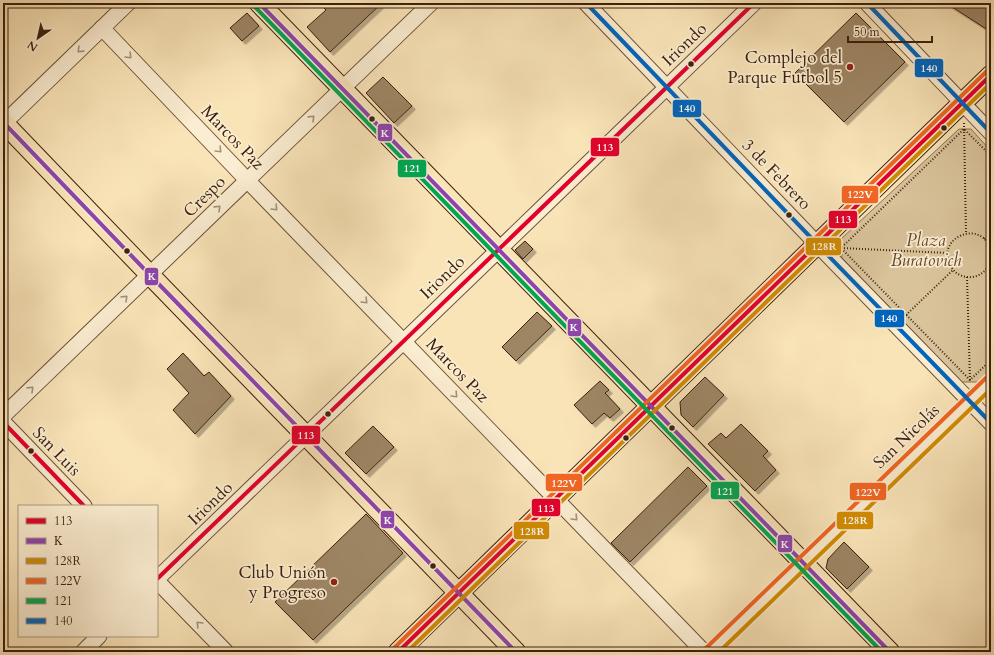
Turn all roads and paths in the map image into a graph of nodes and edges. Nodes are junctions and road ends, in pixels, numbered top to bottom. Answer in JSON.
{"nodes":[{"id":1,"x":128,"y":3,"type":"edge"},
{"id":2,"x":259,"y":3,"type":"edge"},
{"id":3,"x":431,"y":3,"type":"edge"},
{"id":4,"x":586,"y":3,"type":"edge"},
{"id":5,"x":754,"y":3,"type":"edge"},
{"id":6,"x":867,"y":3,"type":"edge"},
{"id":7,"x":102,"y":28,"type":"junction"},
{"id":8,"x":991,"y":75,"type":"edge"},
{"id":9,"x":667,"y":87,"type":"junction"},
{"id":10,"x":342,"y":88,"type":"junction"},
{"id":11,"x":962,"y":104,"type":"junction"},
{"id":12,"x":3,"y":123,"type":"edge"},
{"id":13,"x":964,"y":129,"type":"junction"},
{"id":14,"x":991,"y":134,"type":"edge"},
{"id":15,"x":991,"y":156,"type":"edge"},
{"id":16,"x":247,"y":180,"type":"junction"},
{"id":17,"x":991,"y":233,"type":"edge"},
{"id":18,"x":966,"y":234,"type":"junction"},
{"id":19,"x":984,"y":239,"type":"junction"},
{"id":20,"x":817,"y":244,"type":"junction"},
{"id":21,"x":841,"y":248,"type":"junction"},
{"id":22,"x":499,"y":249,"type":"junction"},
{"id":23,"x":991,"y":251,"type":"edge"},
{"id":24,"x":948,"y":253,"type":"junction"},
{"id":25,"x":991,"y":260,"type":"edge"},
{"id":26,"x":953,"y":270,"type":"junction"},
{"id":27,"x":149,"y":274,"type":"junction"},
{"id":28,"x":967,"y":277,"type":"junction"},
{"id":29,"x":906,"y":315,"type":"junction"},
{"id":30,"x":404,"y":341,"type":"junction"},
{"id":31,"x":991,"y":360,"type":"edge"},
{"id":32,"x":970,"y":380,"type":"junction"},
{"id":33,"x":991,"y":381,"type":"edge"},
{"id":34,"x":970,"y":401,"type":"junction"},
{"id":35,"x":651,"y":406,"type":"junction"},
{"id":36,"x":3,"y":416,"type":"edge"},
{"id":37,"x":3,"y":422,"type":"edge"},
{"id":38,"x":991,"y":423,"type":"edge"},
{"id":39,"x":306,"y":436,"type":"junction"},
{"id":40,"x":556,"y":499,"type":"junction"},
{"id":41,"x":83,"y":505,"type":"edge"},
{"id":42,"x":804,"y":562,"type":"junction"},
{"id":43,"x":158,"y":579,"type":"edge"},
{"id":44,"x":158,"y":581,"type":"edge"},
{"id":45,"x":459,"y":593,"type":"junction"},
{"id":46,"x":98,"y":637,"type":"edge"},
{"id":47,"x":83,"y":652,"type":"edge"},
{"id":48,"x":226,"y":652,"type":"edge"},
{"id":49,"x":398,"y":652,"type":"edge"},
{"id":50,"x":516,"y":652,"type":"edge"},
{"id":51,"x":704,"y":652,"type":"edge"},
{"id":52,"x":710,"y":652,"type":"edge"},
{"id":53,"x":890,"y":652,"type":"edge"}],
"edges":[{"from":1,"to":7,"type":"street"},
{"from":2,"to":10,"type":"main road"},
{"from":3,"to":10,"type":"street","name":"Crespo"},
{"from":4,"to":9,"type":"street","name":"3 de Febrero"},
{"from":5,"to":9,"type":"street","name":"Iriondo"},
{"from":6,"to":11,"type":"street"},
{"from":7,"to":12,"type":"street","one_way":true},
{"from":7,"to":16,"type":"street","name":"Marcos Paz","one_way":true},
{"from":8,"to":11,"type":"main road"},
{"from":9,"to":20,"type":"street","name":"3 de Febrero"},
{"from":9,"to":22,"type":"street","name":"Iriondo"},
{"from":16,"to":10,"type":"street","name":"Crespo","one_way":true},
{"from":10,"to":22,"type":"main road"},
{"from":11,"to":13,"type":"path"},
{"from":11,"to":14,"type":"street"},
{"from":11,"to":20,"type":"main road"},
{"from":12,"to":27,"type":"main road"},
{"from":13,"to":15,"type":"path"},
{"from":13,"to":18,"type":"path"},
{"from":13,"to":21,"type":"path"},
{"from":27,"to":16,"type":"street","name":"Crespo","one_way":true},
{"from":16,"to":30,"type":"street","name":"Marcos Paz","one_way":true},
{"from":17,"to":19,"type":"path"},
{"from":18,"to":19,"type":"path"},
{"from":18,"to":24,"type":"path"},
{"from":19,"to":23,"type":"path"},
{"from":20,"to":21,"type":"path"},
{"from":20,"to":34,"type":"street","name":"3 de Febrero"},
{"from":20,"to":35,"type":"main road"},
{"from":21,"to":24,"type":"path"},
{"from":21,"to":29,"type":"path"},
{"from":22,"to":30,"type":"street","name":"Iriondo"},
{"from":22,"to":35,"type":"main road"},
{"from":24,"to":26,"type":"path"},
{"from":25,"to":28,"type":"path"},
{"from":26,"to":28,"type":"path"},
{"from":26,"to":29,"type":"path"},
{"from":36,"to":27,"type":"street","name":"Crespo","one_way":true},
{"from":27,"to":39,"type":"main road"},
{"from":28,"to":32,"type":"path"},
{"from":29,"to":32,"type":"path"},
{"from":30,"to":39,"type":"street","name":"Iriondo"},
{"from":30,"to":40,"type":"street","name":"Marcos Paz","one_way":true},
{"from":31,"to":32,"type":"path"},
{"from":33,"to":34,"type":"street","name":"San Nicolás"},
{"from":34,"to":38,"type":"street","name":"3 de Febrero"},
{"from":34,"to":42,"type":"street","name":"San Nicolás"},
{"from":35,"to":40,"type":"main road"},
{"from":35,"to":42,"type":"main road"},
{"from":37,"to":41,"type":"street","name":"San Luis"},
{"from":39,"to":43,"type":"street","name":"Iriondo"},
{"from":39,"to":45,"type":"main road"},
{"from":40,"to":45,"type":"main road"},
{"from":40,"to":51,"type":"street","name":"Marcos Paz","one_way":true},
{"from":42,"to":52,"type":"street","name":"San Nicolás"},
{"from":42,"to":53,"type":"main road"},
{"from":48,"to":44,"type":"street","one_way":true},
{"from":45,"to":49,"type":"main road"},
{"from":45,"to":50,"type":"main road"},
{"from":46,"to":47,"type":"street"}]}
